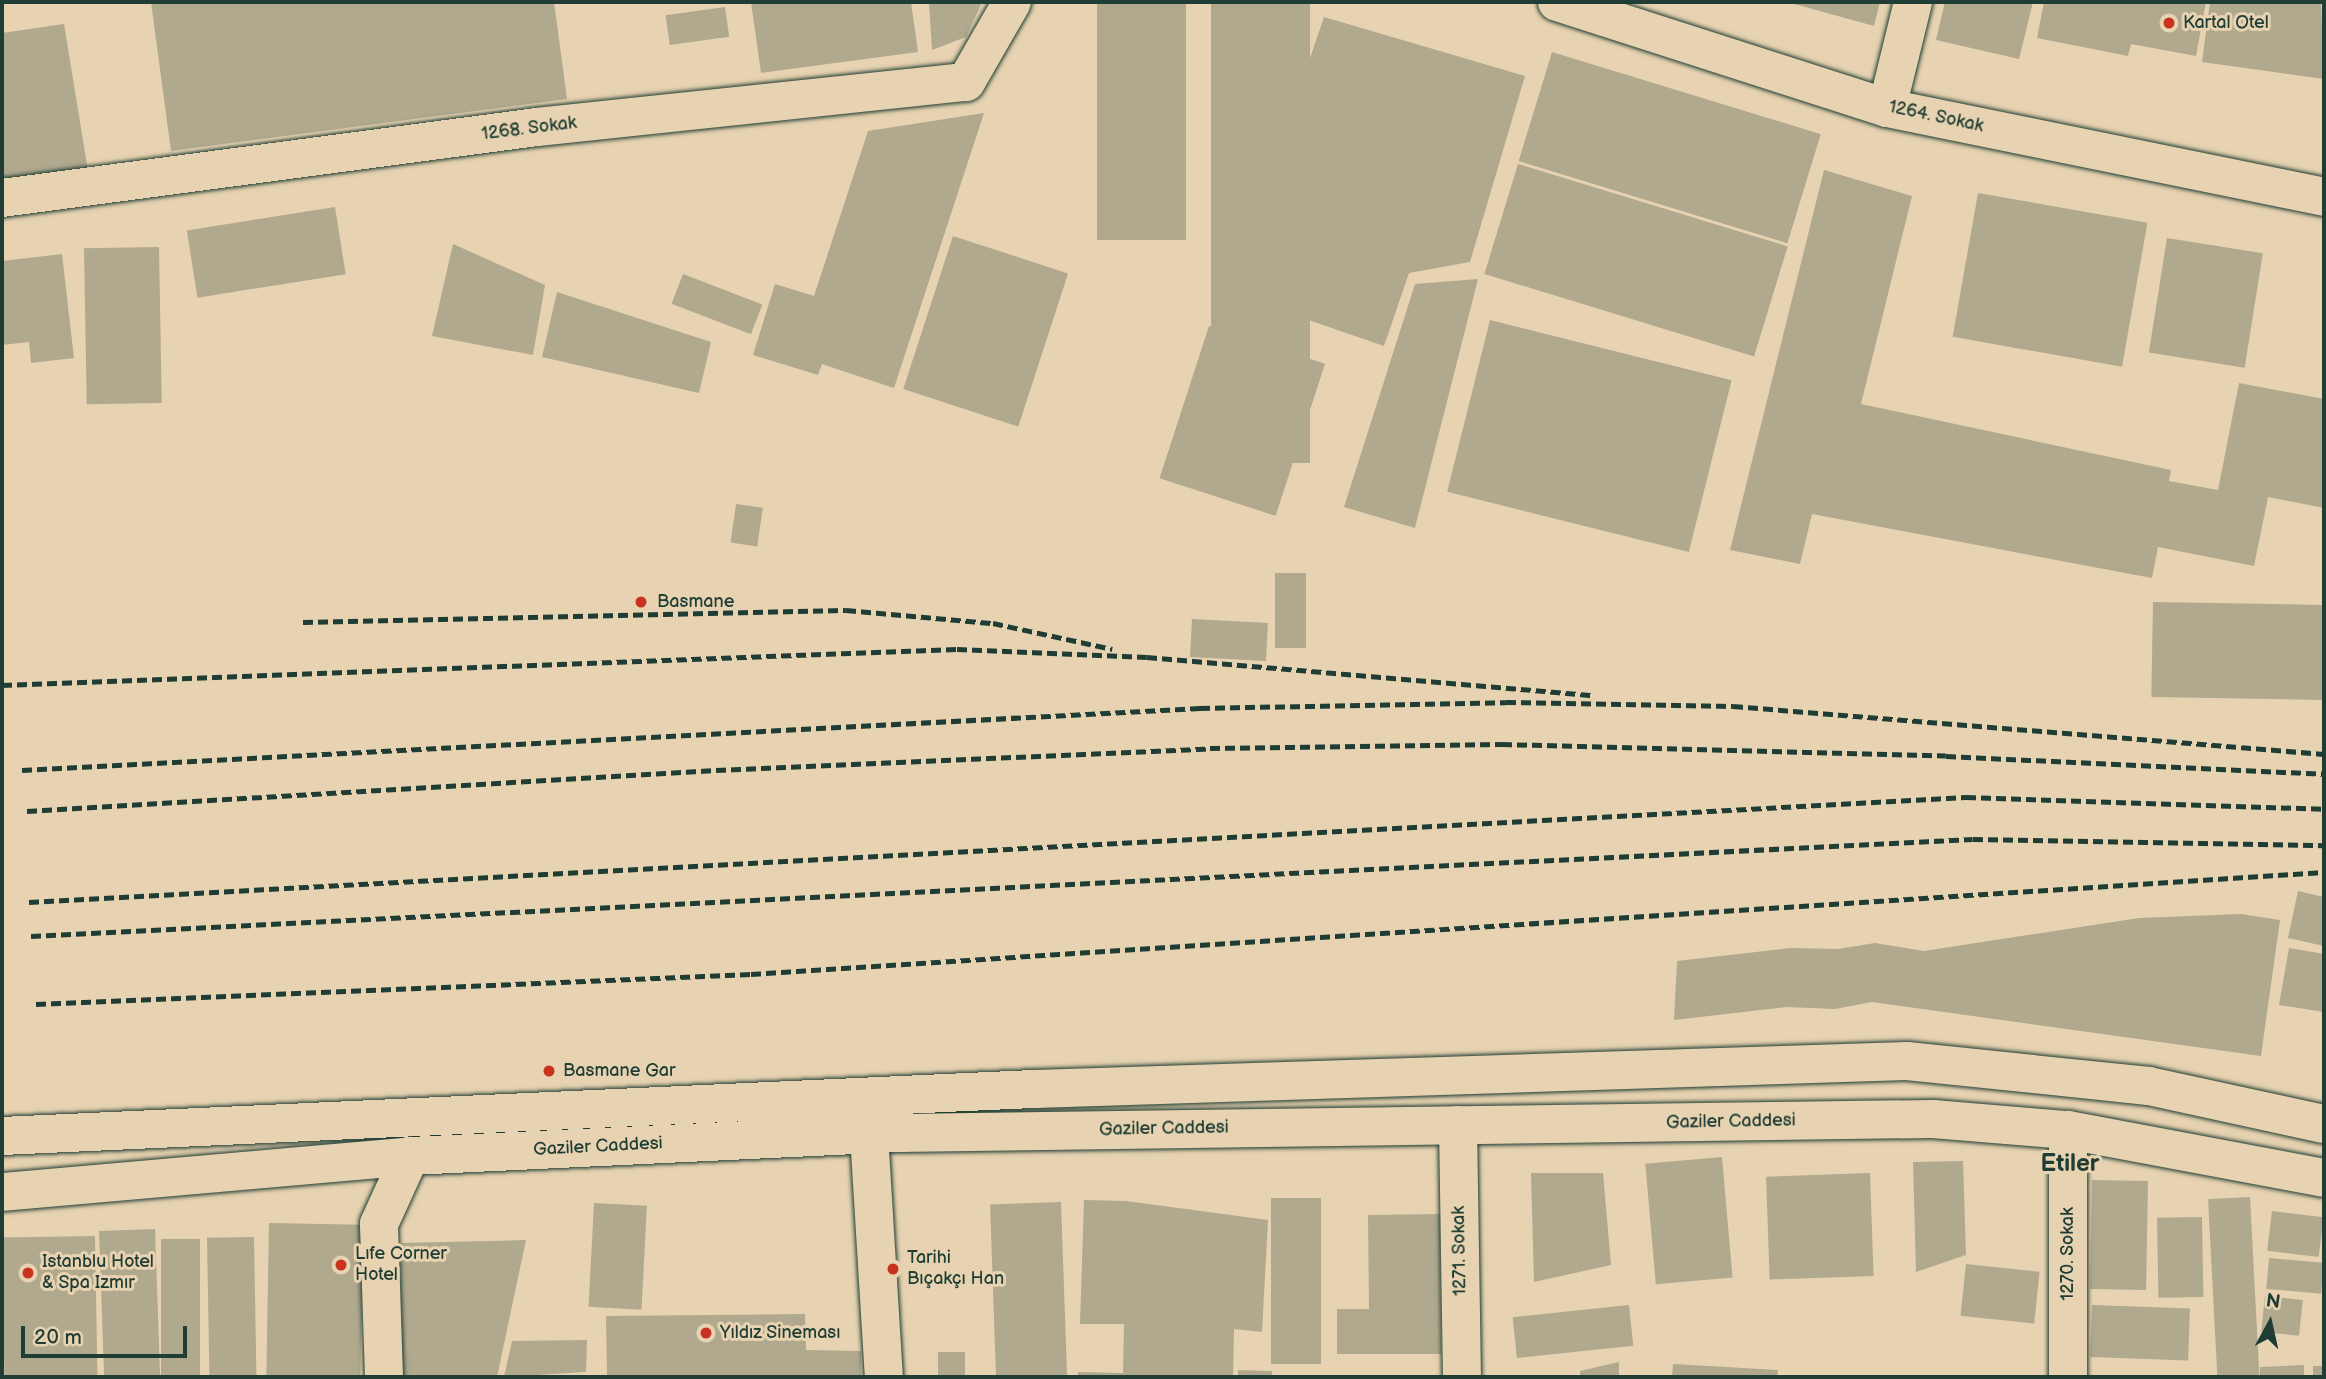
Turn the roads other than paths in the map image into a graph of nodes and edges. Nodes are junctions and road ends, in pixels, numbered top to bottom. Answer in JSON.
{"nodes":[{"id":1,"x":1012,"y":2,"type":"edge"},
{"id":2,"x":1557,"y":2,"type":"edge"},
{"id":3,"x":1913,"y":2,"type":"edge"},
{"id":4,"x":1887,"y":108,"type":"junction"},
{"id":5,"x":2324,"y":197,"type":"edge"},
{"id":6,"x":2,"y":198,"type":"edge"},
{"id":7,"x":2324,"y":1124,"type":"edge"},
{"id":8,"x":1458,"y":1125,"type":"junction"},
{"id":9,"x":2068,"y":1130,"type":"junction"},
{"id":10,"x":869,"y":1134,"type":"junction"},
{"id":11,"x":2,"y":1136,"type":"edge"},
{"id":12,"x":410,"y":1156,"type":"junction"},
{"id":13,"x":2324,"y":1178,"type":"edge"},
{"id":14,"x":2,"y":1192,"type":"edge"},
{"id":15,"x":384,"y":1377,"type":"edge"},
{"id":16,"x":884,"y":1377,"type":"edge"},
{"id":17,"x":1462,"y":1377,"type":"edge"},
{"id":18,"x":2068,"y":1377,"type":"edge"}],
"edges":[{"from":1,"to":6,"type":"main road","name":"1268. Sokak"},
{"from":2,"to":4,"type":"main road","name":"1264. Sokak"},
{"from":3,"to":4,"type":"main road"},
{"from":4,"to":5,"type":"main road","name":"1264. Sokak"},
{"from":7,"to":11,"type":"main road"},
{"from":8,"to":9,"type":"main road","name":"Gaziler Caddesi"},
{"from":8,"to":10,"type":"main road","name":"Gaziler Caddesi"},
{"from":8,"to":17,"type":"main road","name":"1271. Sokak"},
{"from":9,"to":13,"type":"main road","name":"Gaziler Caddesi"},
{"from":9,"to":18,"type":"main road","name":"1270. Sokak"},
{"from":10,"to":12,"type":"main road","name":"Gaziler Caddesi"},
{"from":10,"to":16,"type":"main road"},
{"from":12,"to":14,"type":"main road","name":"Gaziler Caddesi"},
{"from":12,"to":15,"type":"main road"}]}
